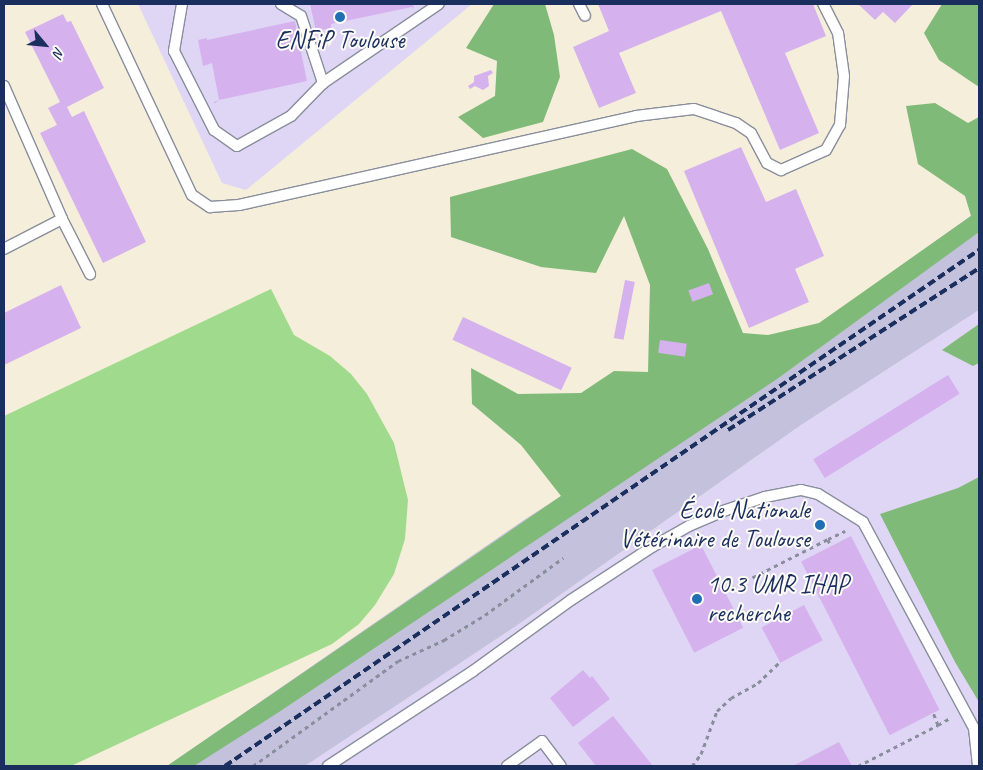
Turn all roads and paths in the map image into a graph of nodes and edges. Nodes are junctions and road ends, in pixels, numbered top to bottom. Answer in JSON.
{"nodes":[{"id":1,"x":102,"y":4,"type":"edge"},
{"id":2,"x":182,"y":4,"type":"edge"},
{"id":3,"x":281,"y":4,"type":"edge"},
{"id":4,"x":439,"y":4,"type":"edge"},
{"id":5,"x":579,"y":4,"type":"edge"},
{"id":6,"x":823,"y":4,"type":"edge"},
{"id":7,"x":585,"y":16,"type":"dead end"},
{"id":8,"x":323,"y":83,"type":"junction"},
{"id":9,"x":4,"y":86,"type":"edge"},
{"id":10,"x":62,"y":219,"type":"junction"},
{"id":11,"x":4,"y":249,"type":"edge"},
{"id":12,"x":90,"y":274,"type":"dead end"},
{"id":13,"x":830,"y":545,"type":"dead end"},
{"id":14,"x":563,"y":558,"type":"dead end"},
{"id":15,"x":724,"y":592,"type":"dead end"},
{"id":16,"x":780,"y":662,"type":"dead end"},
{"id":17,"x":933,"y":712,"type":"dead end"},
{"id":18,"x":253,"y":766,"type":"edge"},
{"id":19,"x":328,"y":766,"type":"edge"},
{"id":20,"x":506,"y":766,"type":"edge"},
{"id":21,"x":561,"y":766,"type":"edge"},
{"id":22,"x":692,"y":766,"type":"edge"},
{"id":23,"x":858,"y":766,"type":"edge"},
{"id":24,"x":978,"y":766,"type":"edge"}],
"edges":[{"from":1,"to":6,"type":"lane"},
{"from":2,"to":8,"type":"lane"},
{"from":3,"to":8,"type":"lane"},
{"from":4,"to":8,"type":"lane"},
{"from":5,"to":7,"type":"lane"},
{"from":9,"to":10,"type":"lane"},
{"from":10,"to":11,"type":"lane"},
{"from":10,"to":12,"type":"lane"},
{"from":13,"to":15,"type":"path"},
{"from":14,"to":18,"type":"path"},
{"from":16,"to":22,"type":"path"},
{"from":17,"to":23,"type":"path"},
{"from":19,"to":24,"type":"lane"},
{"from":20,"to":21,"type":"lane"}]}
